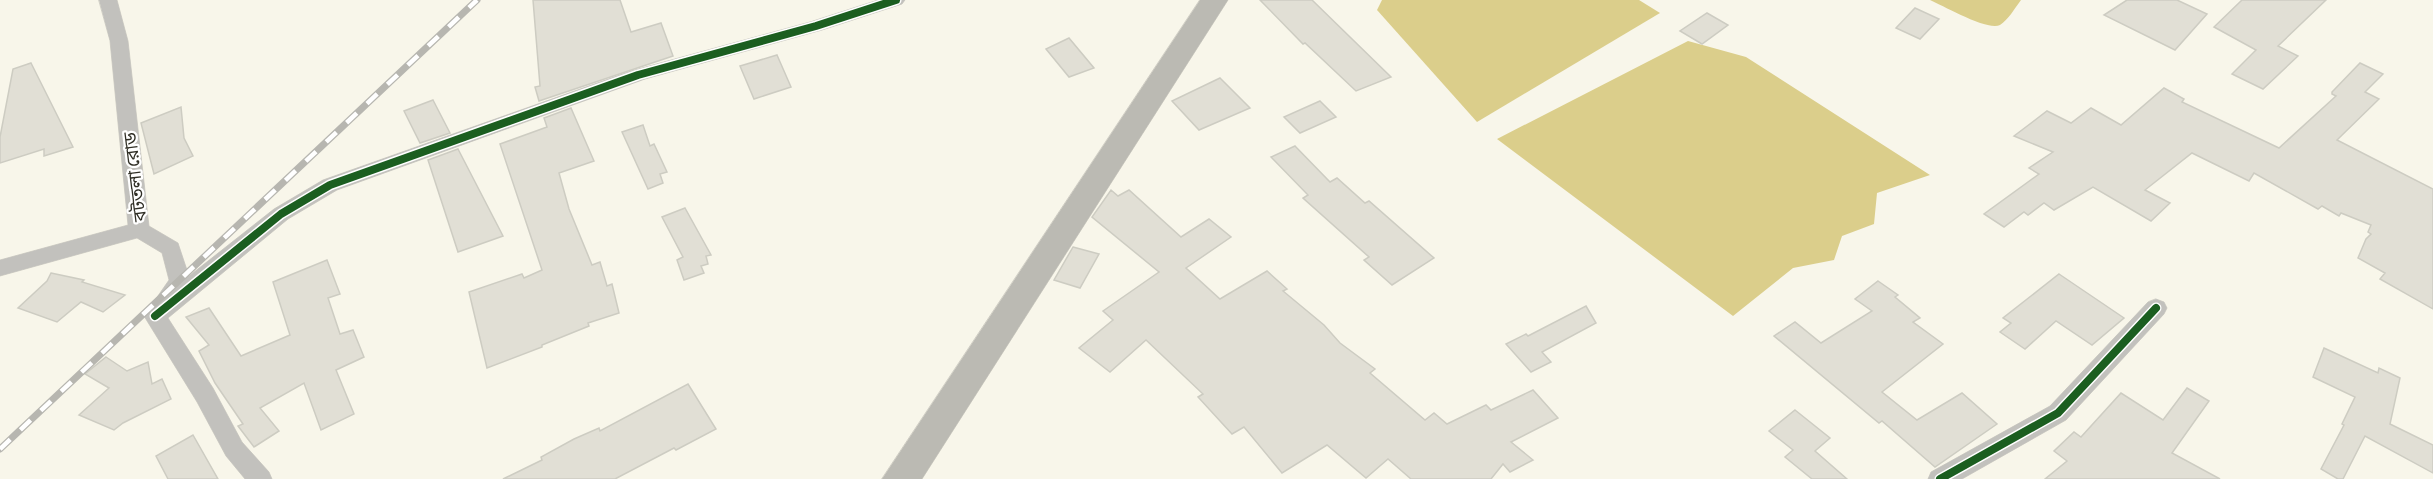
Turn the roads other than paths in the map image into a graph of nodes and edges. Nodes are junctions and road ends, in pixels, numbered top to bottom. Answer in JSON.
{"nodes":[{"id":1,"x":108,"y":0,"type":"edge"},
{"id":2,"x":896,"y":0,"type":"edge"},
{"id":3,"x":1214,"y":0,"type":"edge"},
{"id":4,"x":139,"y":230,"type":"junction"},
{"id":5,"x":0,"y":268,"type":"edge"},
{"id":6,"x":2156,"y":308,"type":"dead end"},
{"id":7,"x":155,"y":316,"type":"junction"},
{"id":8,"x":260,"y":479,"type":"edge"},
{"id":9,"x":901,"y":479,"type":"edge"},
{"id":10,"x":1940,"y":479,"type":"edge"}],
"edges":[{"from":1,"to":4,"type":"street","name":"বটতলা রোড"},
{"from":2,"to":7,"type":"street"},
{"from":3,"to":9,"type":"main road"},
{"from":4,"to":5,"type":"street"},
{"from":4,"to":7,"type":"street","name":"বটতলা রোড"},
{"from":6,"to":10,"type":"street"},
{"from":7,"to":8,"type":"street"}]}
